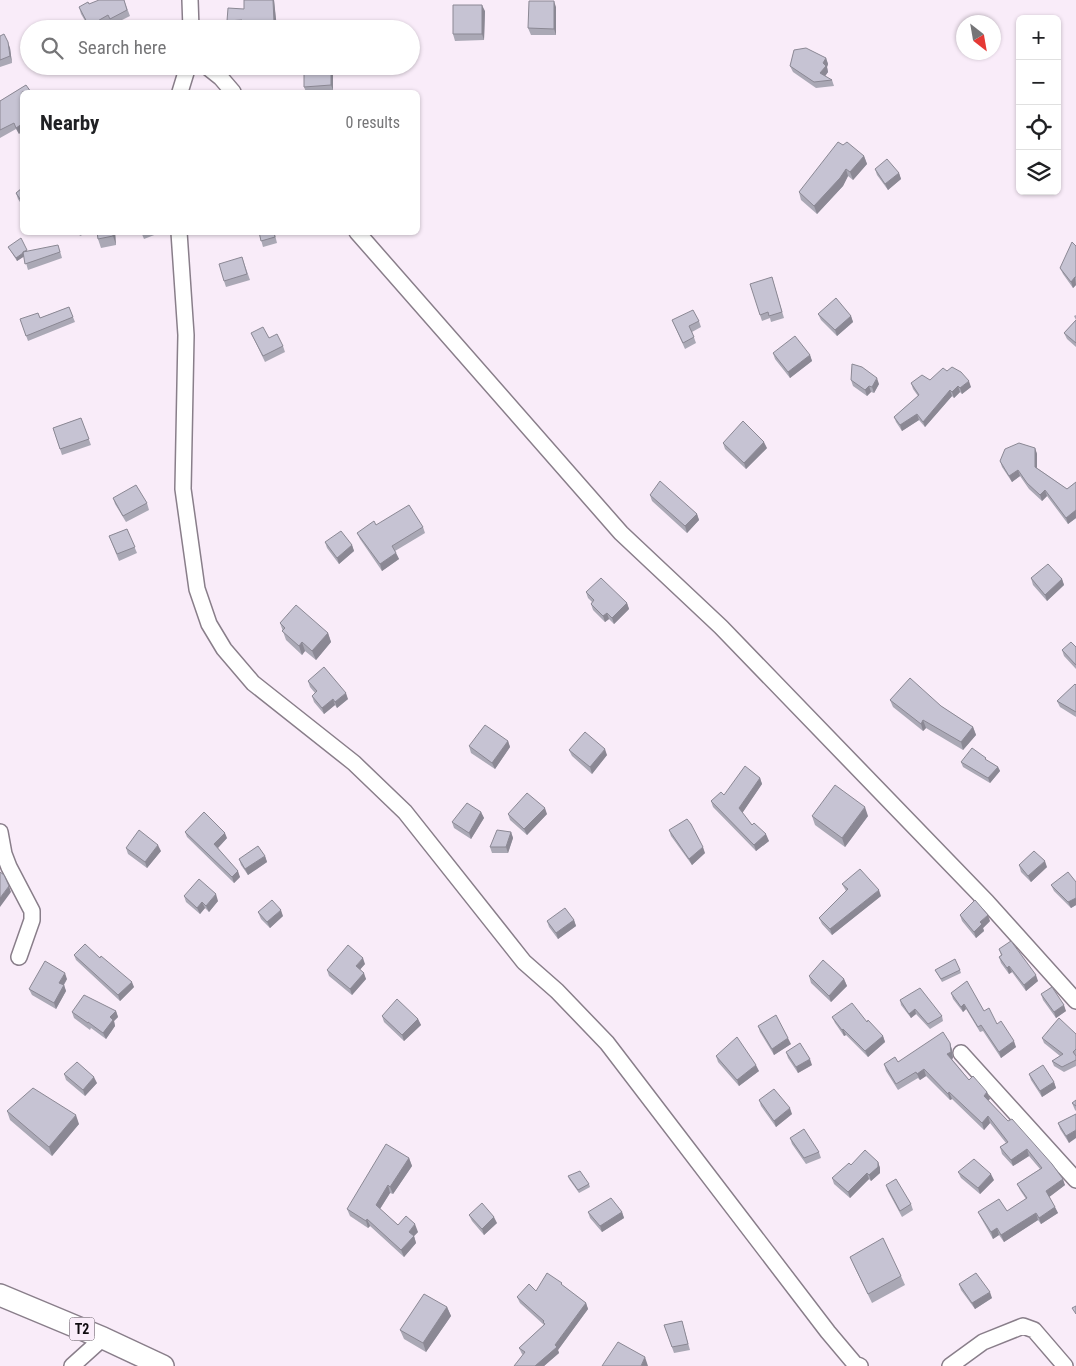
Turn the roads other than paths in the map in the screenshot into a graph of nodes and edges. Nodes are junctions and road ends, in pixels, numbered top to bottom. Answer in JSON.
{"nodes":[{"id":1,"x":190,"y":0,"type":"edge"},
{"id":2,"x":191,"y":20,"type":"edge"},
{"id":3,"x":185,"y":75,"type":"edge"},
{"id":4,"x":217,"y":75,"type":"edge"},
{"id":5,"x":181,"y":90,"type":"edge"},
{"id":6,"x":231,"y":90,"type":"edge"},
{"id":7,"x":179,"y":235,"type":"edge"},
{"id":8,"x":360,"y":235,"type":"edge"},
{"id":9,"x":0,"y":832,"type":"edge"},
{"id":10,"x":19,"y":957,"type":"dead end"},
{"id":11,"x":1076,"y":1001,"type":"edge"},
{"id":12,"x":961,"y":1053,"type":"dead end"},
{"id":13,"x":1076,"y":1180,"type":"edge"},
{"id":14,"x":0,"y":1295,"type":"edge"},
{"id":15,"x":103,"y":1338,"type":"junction"},
{"id":16,"x":72,"y":1366,"type":"edge"},
{"id":17,"x":163,"y":1366,"type":"edge"},
{"id":18,"x":860,"y":1366,"type":"edge"},
{"id":19,"x":950,"y":1366,"type":"edge"},
{"id":20,"x":1065,"y":1366,"type":"edge"}],
"edges":[{"from":1,"to":2,"type":"street"},
{"from":3,"to":5,"type":"street"},
{"from":4,"to":6,"type":"street"},
{"from":7,"to":18,"type":"street"},
{"from":8,"to":11,"type":"street"},
{"from":9,"to":10,"type":"street"},
{"from":12,"to":13,"type":"street"},
{"from":14,"to":15,"type":"highway","number":"T2"},
{"from":15,"to":16,"type":"street"},
{"from":15,"to":17,"type":"highway","number":"T2"},
{"from":19,"to":20,"type":"street"}]}
